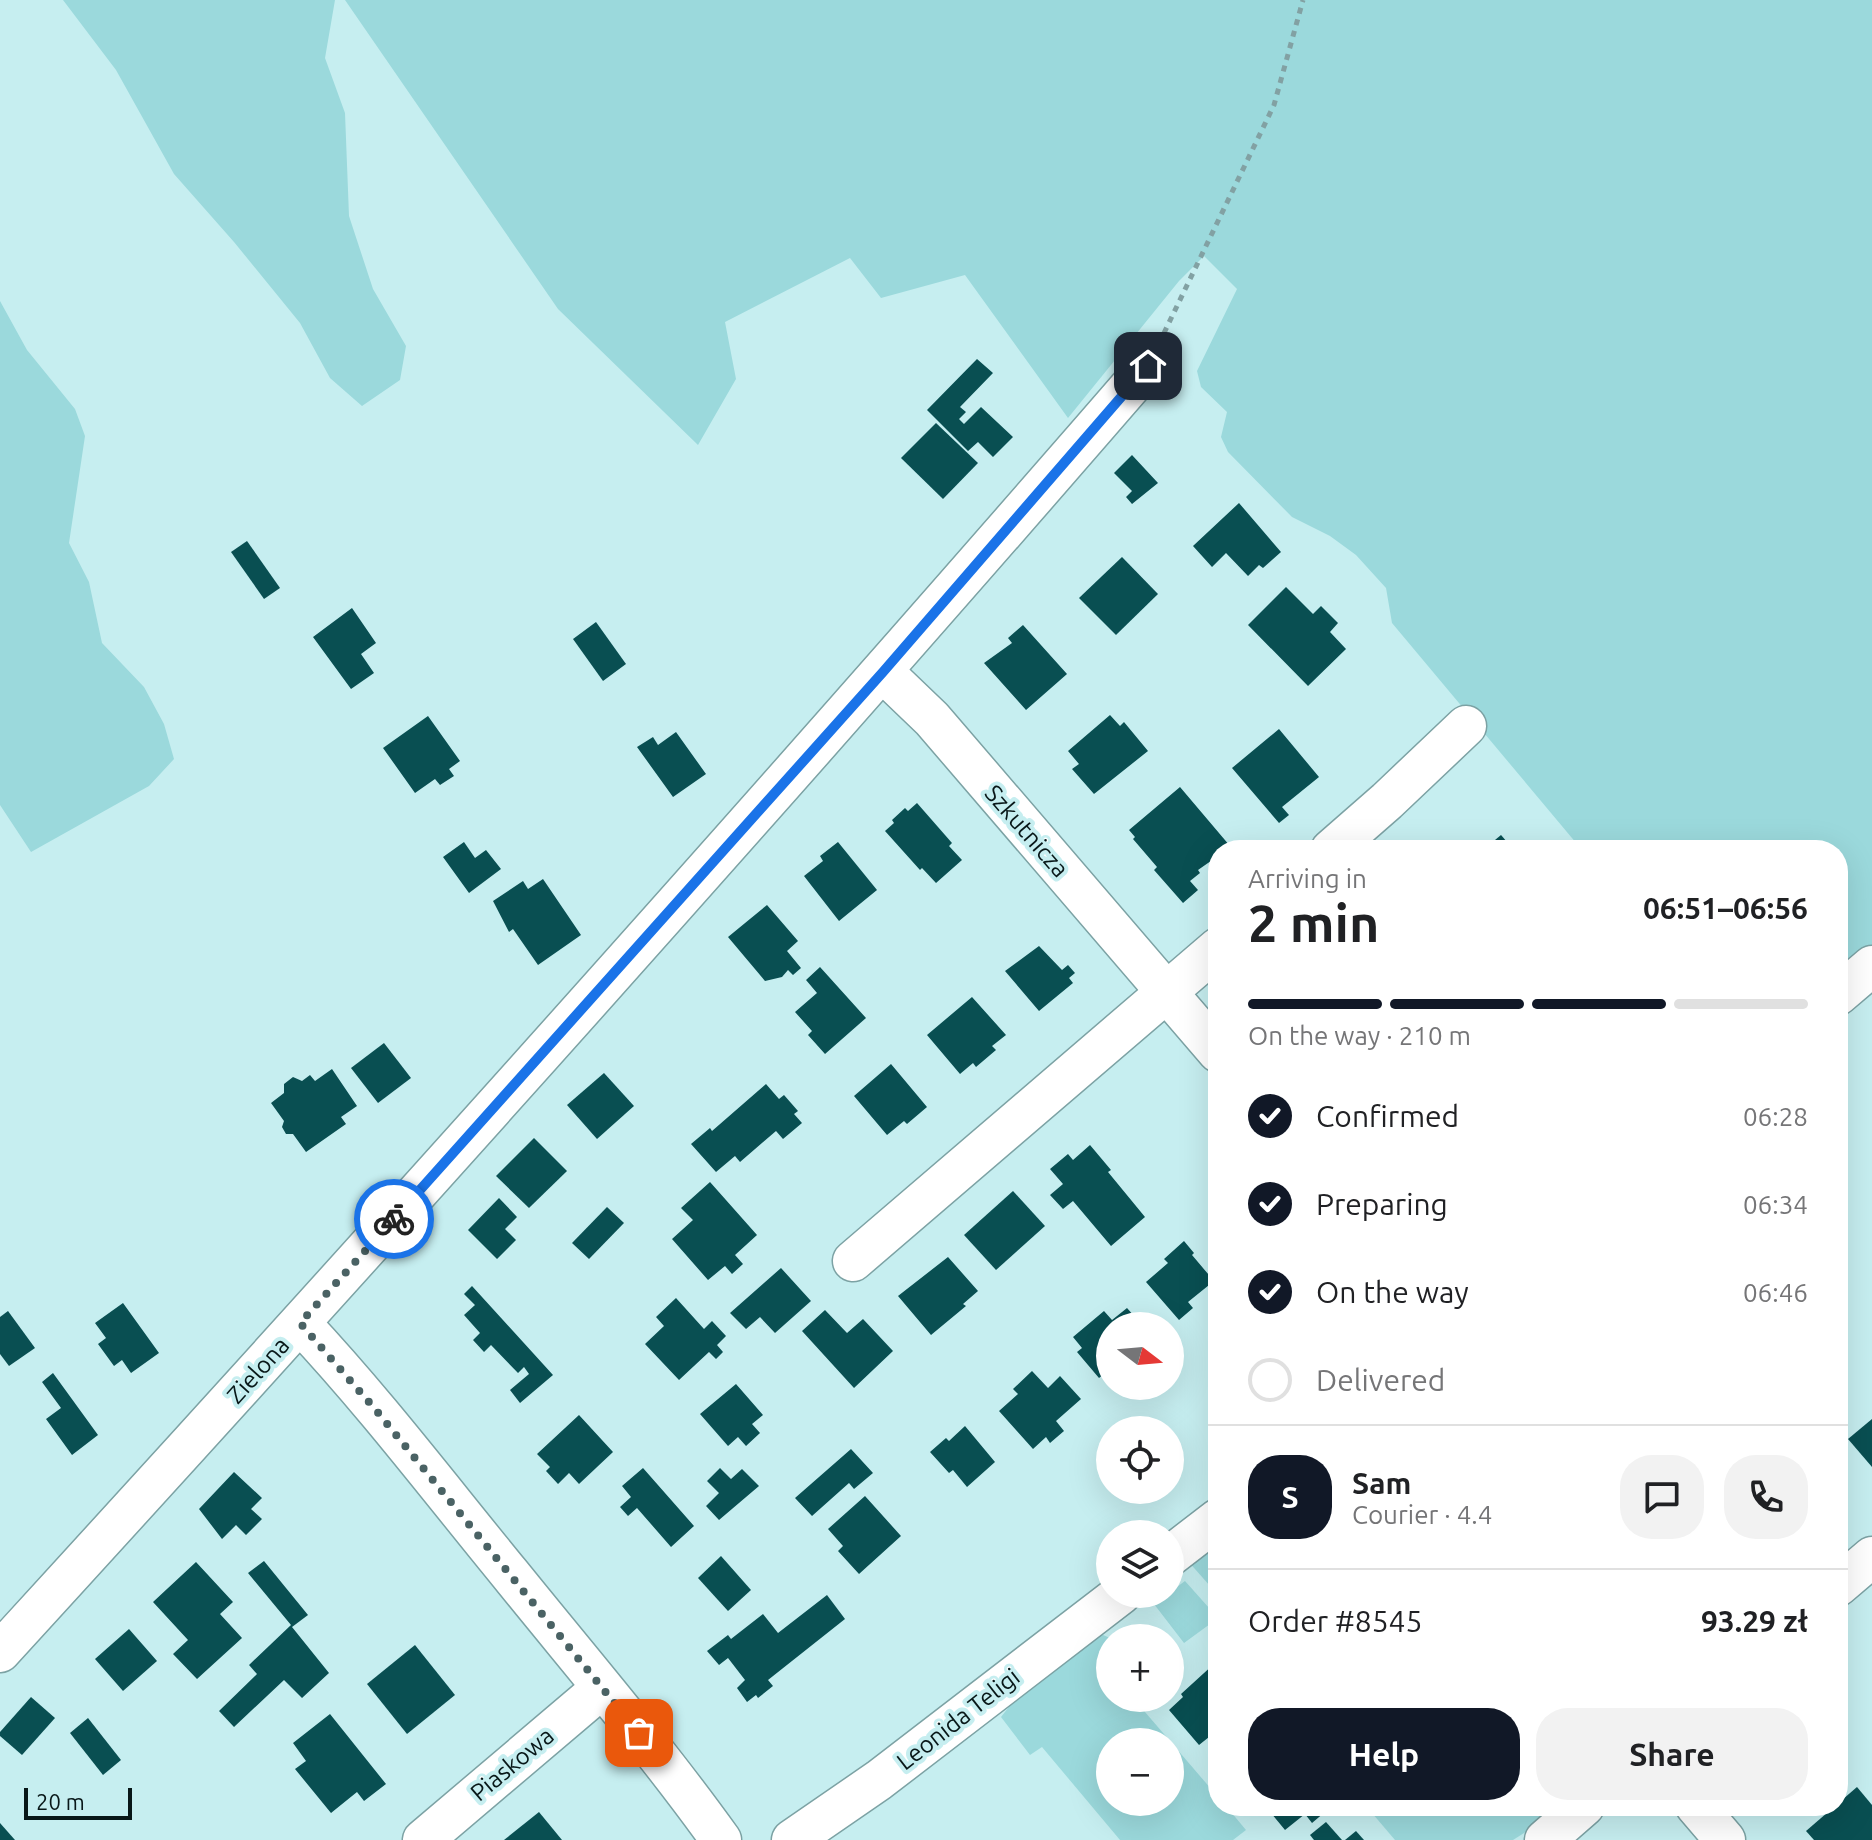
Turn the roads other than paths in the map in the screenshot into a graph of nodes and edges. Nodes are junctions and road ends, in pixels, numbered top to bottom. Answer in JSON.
{"nodes":[{"id":1,"x":1148,"y":366,"type":"road end"},
{"id":2,"x":883,"y":672,"type":"junction"},
{"id":3,"x":1466,"y":726,"type":"dead end"},
{"id":4,"x":1342,"y":840,"type":"edge"},
{"id":5,"x":1208,"y":957,"type":"edge"},
{"id":6,"x":1872,"y":966,"type":"edge"},
{"id":7,"x":1848,"y":986,"type":"edge"},
{"id":8,"x":1166,"y":993,"type":"junction"},
{"id":9,"x":1208,"y":1041,"type":"edge"},
{"id":10,"x":853,"y":1261,"type":"dead end"},
{"id":11,"x":300,"y":1323,"type":"junction"},
{"id":12,"x":1208,"y":1527,"type":"edge"},
{"id":13,"x":1184,"y":1545,"type":"edge"},
{"id":14,"x":1872,"y":1557,"type":"edge"},
{"id":15,"x":1848,"y":1577,"type":"edge"},
{"id":16,"x":1103,"y":1608,"type":"edge"},
{"id":17,"x":0,"y":1652,"type":"edge"},
{"id":18,"x":602,"y":1688,"type":"junction"},
{"id":19,"x":1573,"y":1816,"type":"edge"},
{"id":20,"x":1705,"y":1816,"type":"edge"},
{"id":21,"x":423,"y":1840,"type":"edge"},
{"id":22,"x":721,"y":1840,"type":"edge"},
{"id":23,"x":792,"y":1840,"type":"edge"},
{"id":24,"x":1545,"y":1840,"type":"edge"},
{"id":25,"x":1725,"y":1840,"type":"edge"}],
"edges":[{"from":1,"to":2,"type":"street","name":"Zielona"},
{"from":2,"to":8,"type":"street","name":"Szkutnicza"},
{"from":2,"to":11,"type":"street","name":"Zielona"},
{"from":3,"to":4,"type":"street"},
{"from":5,"to":8,"type":"street"},
{"from":6,"to":7,"type":"street"},
{"from":8,"to":9,"type":"street","name":"Szkutnicza"},
{"from":8,"to":10,"type":"street"},
{"from":11,"to":17,"type":"street","name":"Zielona"},
{"from":11,"to":18,"type":"street"},
{"from":12,"to":13,"type":"street"},
{"from":14,"to":15,"type":"street"},
{"from":16,"to":23,"type":"street","name":"Leonida Teligi"},
{"from":18,"to":21,"type":"street","name":"Piaskowa"},
{"from":18,"to":22,"type":"street"},
{"from":19,"to":24,"type":"street"},
{"from":20,"to":25,"type":"street"}]}
